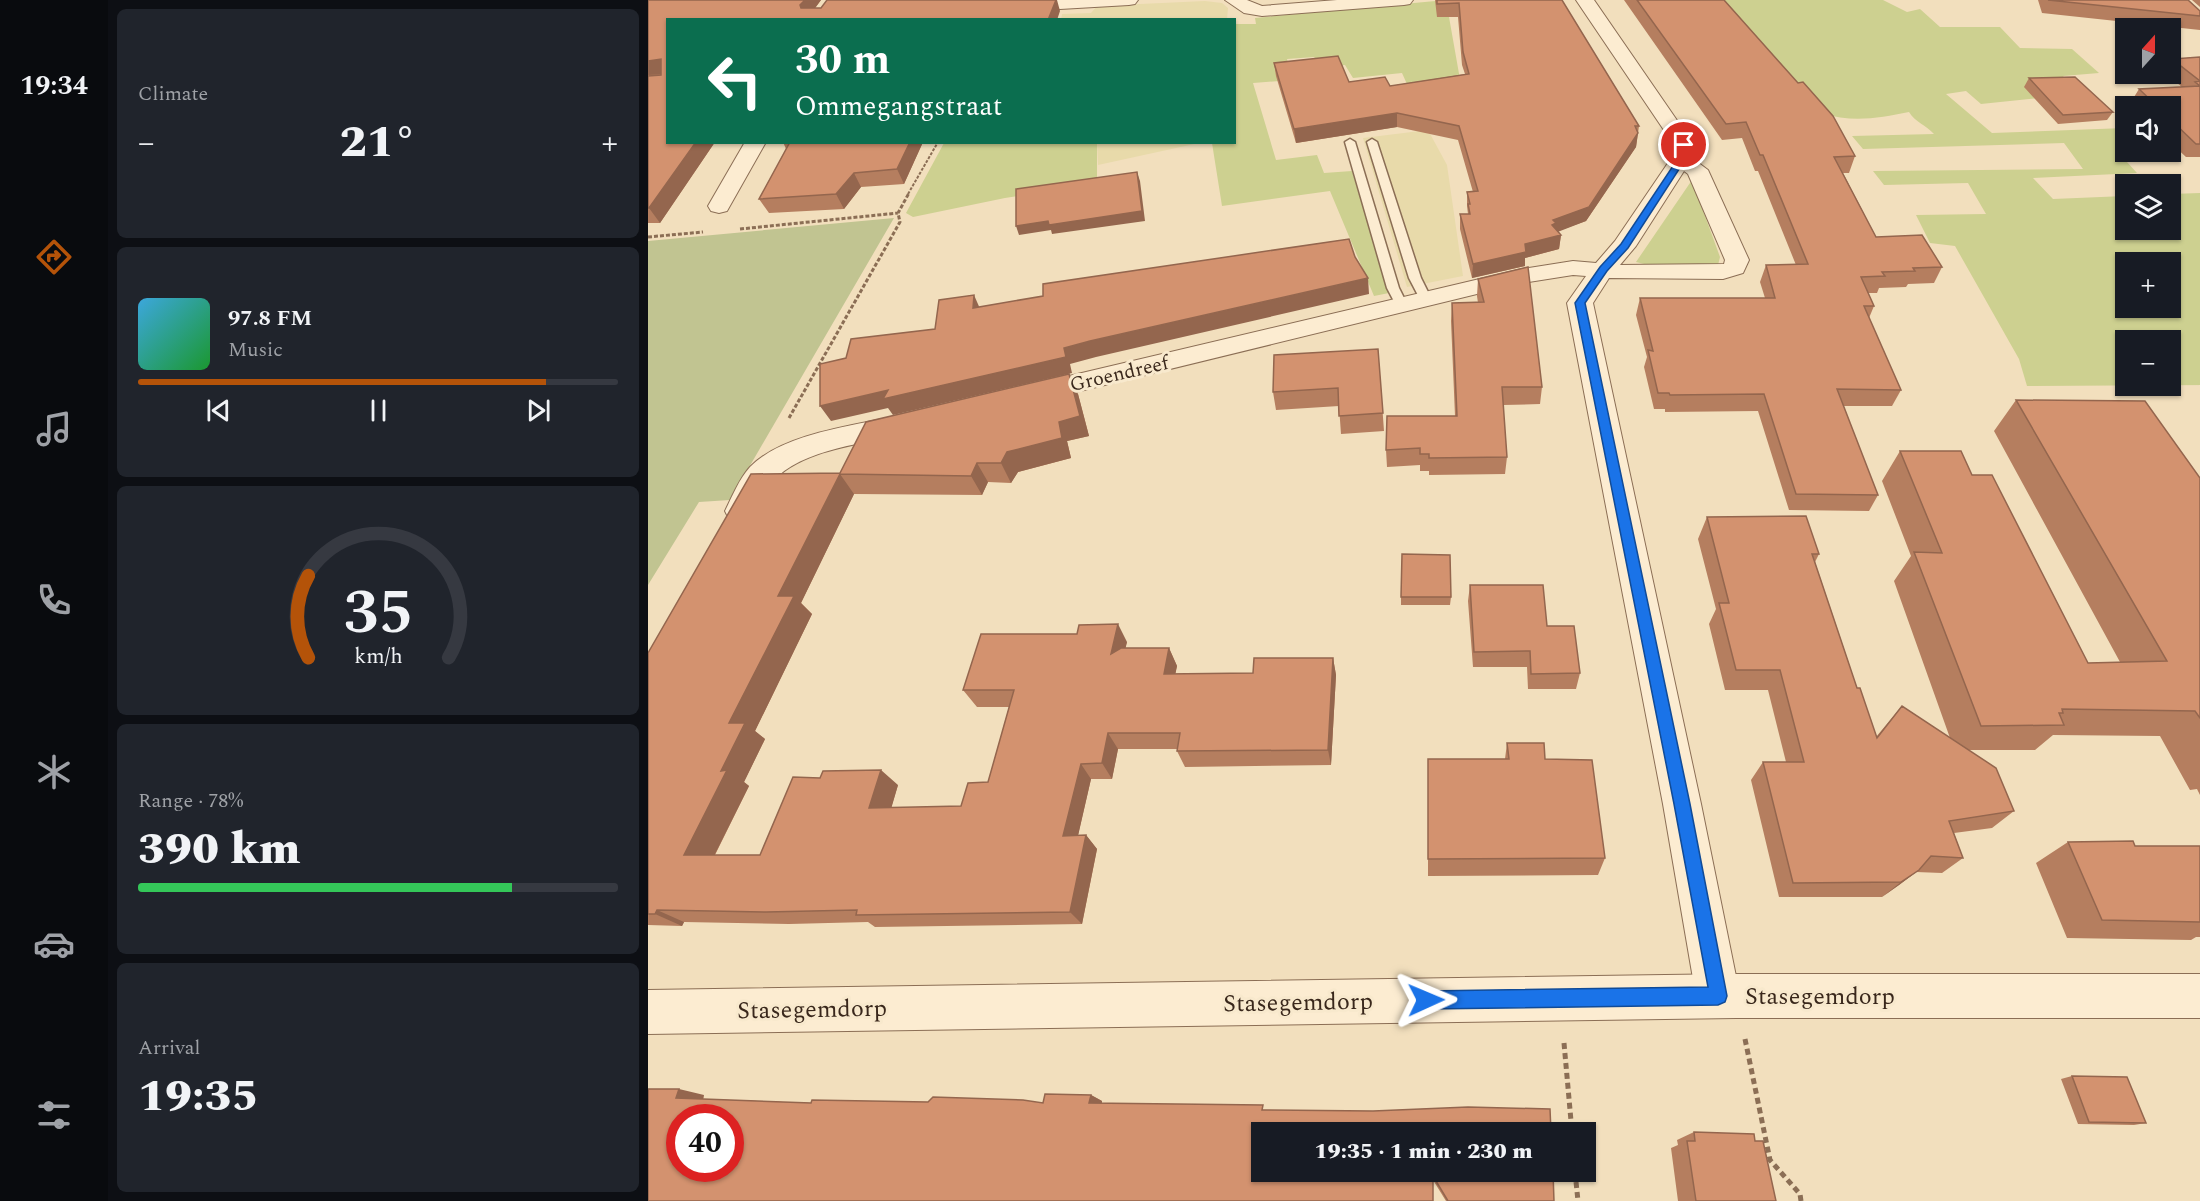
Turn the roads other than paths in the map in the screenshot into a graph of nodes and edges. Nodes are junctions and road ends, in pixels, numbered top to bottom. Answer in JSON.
{"nodes":[{"id":1,"x":1130,"y":0,"type":"edge"},
{"id":2,"x":1234,"y":0,"type":"edge"},
{"id":3,"x":1404,"y":0,"type":"edge"},
{"id":4,"x":1585,"y":0,"type":"edge"},
{"id":5,"x":1060,"y":4,"type":"dead end"},
{"id":6,"x":1350,"y":142,"type":"dead end"},
{"id":7,"x":1372,"y":142,"type":"dead end"},
{"id":8,"x":755,"y":144,"type":"edge"},
{"id":9,"x":1681,"y":160,"type":"junction"},
{"id":10,"x":719,"y":206,"type":"road end"},
{"id":11,"x":1603,"y":269,"type":"junction"},
{"id":12,"x":1414,"y":303,"type":"junction"},
{"id":13,"x":1010,"y":399,"type":"edge"},
{"id":14,"x":930,"y":418,"type":"edge"},
{"id":15,"x":724,"y":540,"type":"edge"},
{"id":16,"x":1727,"y":996,"type":"junction"},
{"id":17,"x":2200,"y":996,"type":"edge"},
{"id":18,"x":648,"y":1012,"type":"edge"}],
"edges":[{"from":1,"to":5,"type":"street"},
{"from":2,"to":3,"type":"street"},
{"from":4,"to":9,"type":"street"},
{"from":6,"to":12,"type":"lane"},
{"from":7,"to":12,"type":"lane"},
{"from":8,"to":10,"type":"street"},
{"from":9,"to":11,"type":"street"},
{"from":9,"to":11,"type":"street","name":"Groendreef"},
{"from":11,"to":12,"type":"street","name":"Groendreef"},
{"from":11,"to":16,"type":"street"},
{"from":12,"to":13,"type":"street","name":"Groendreef"},
{"from":14,"to":15,"type":"street"},
{"from":16,"to":17,"type":"street","name":"Stasegemdorp"},
{"from":16,"to":18,"type":"street","name":"Stasegemdorp"}]}
